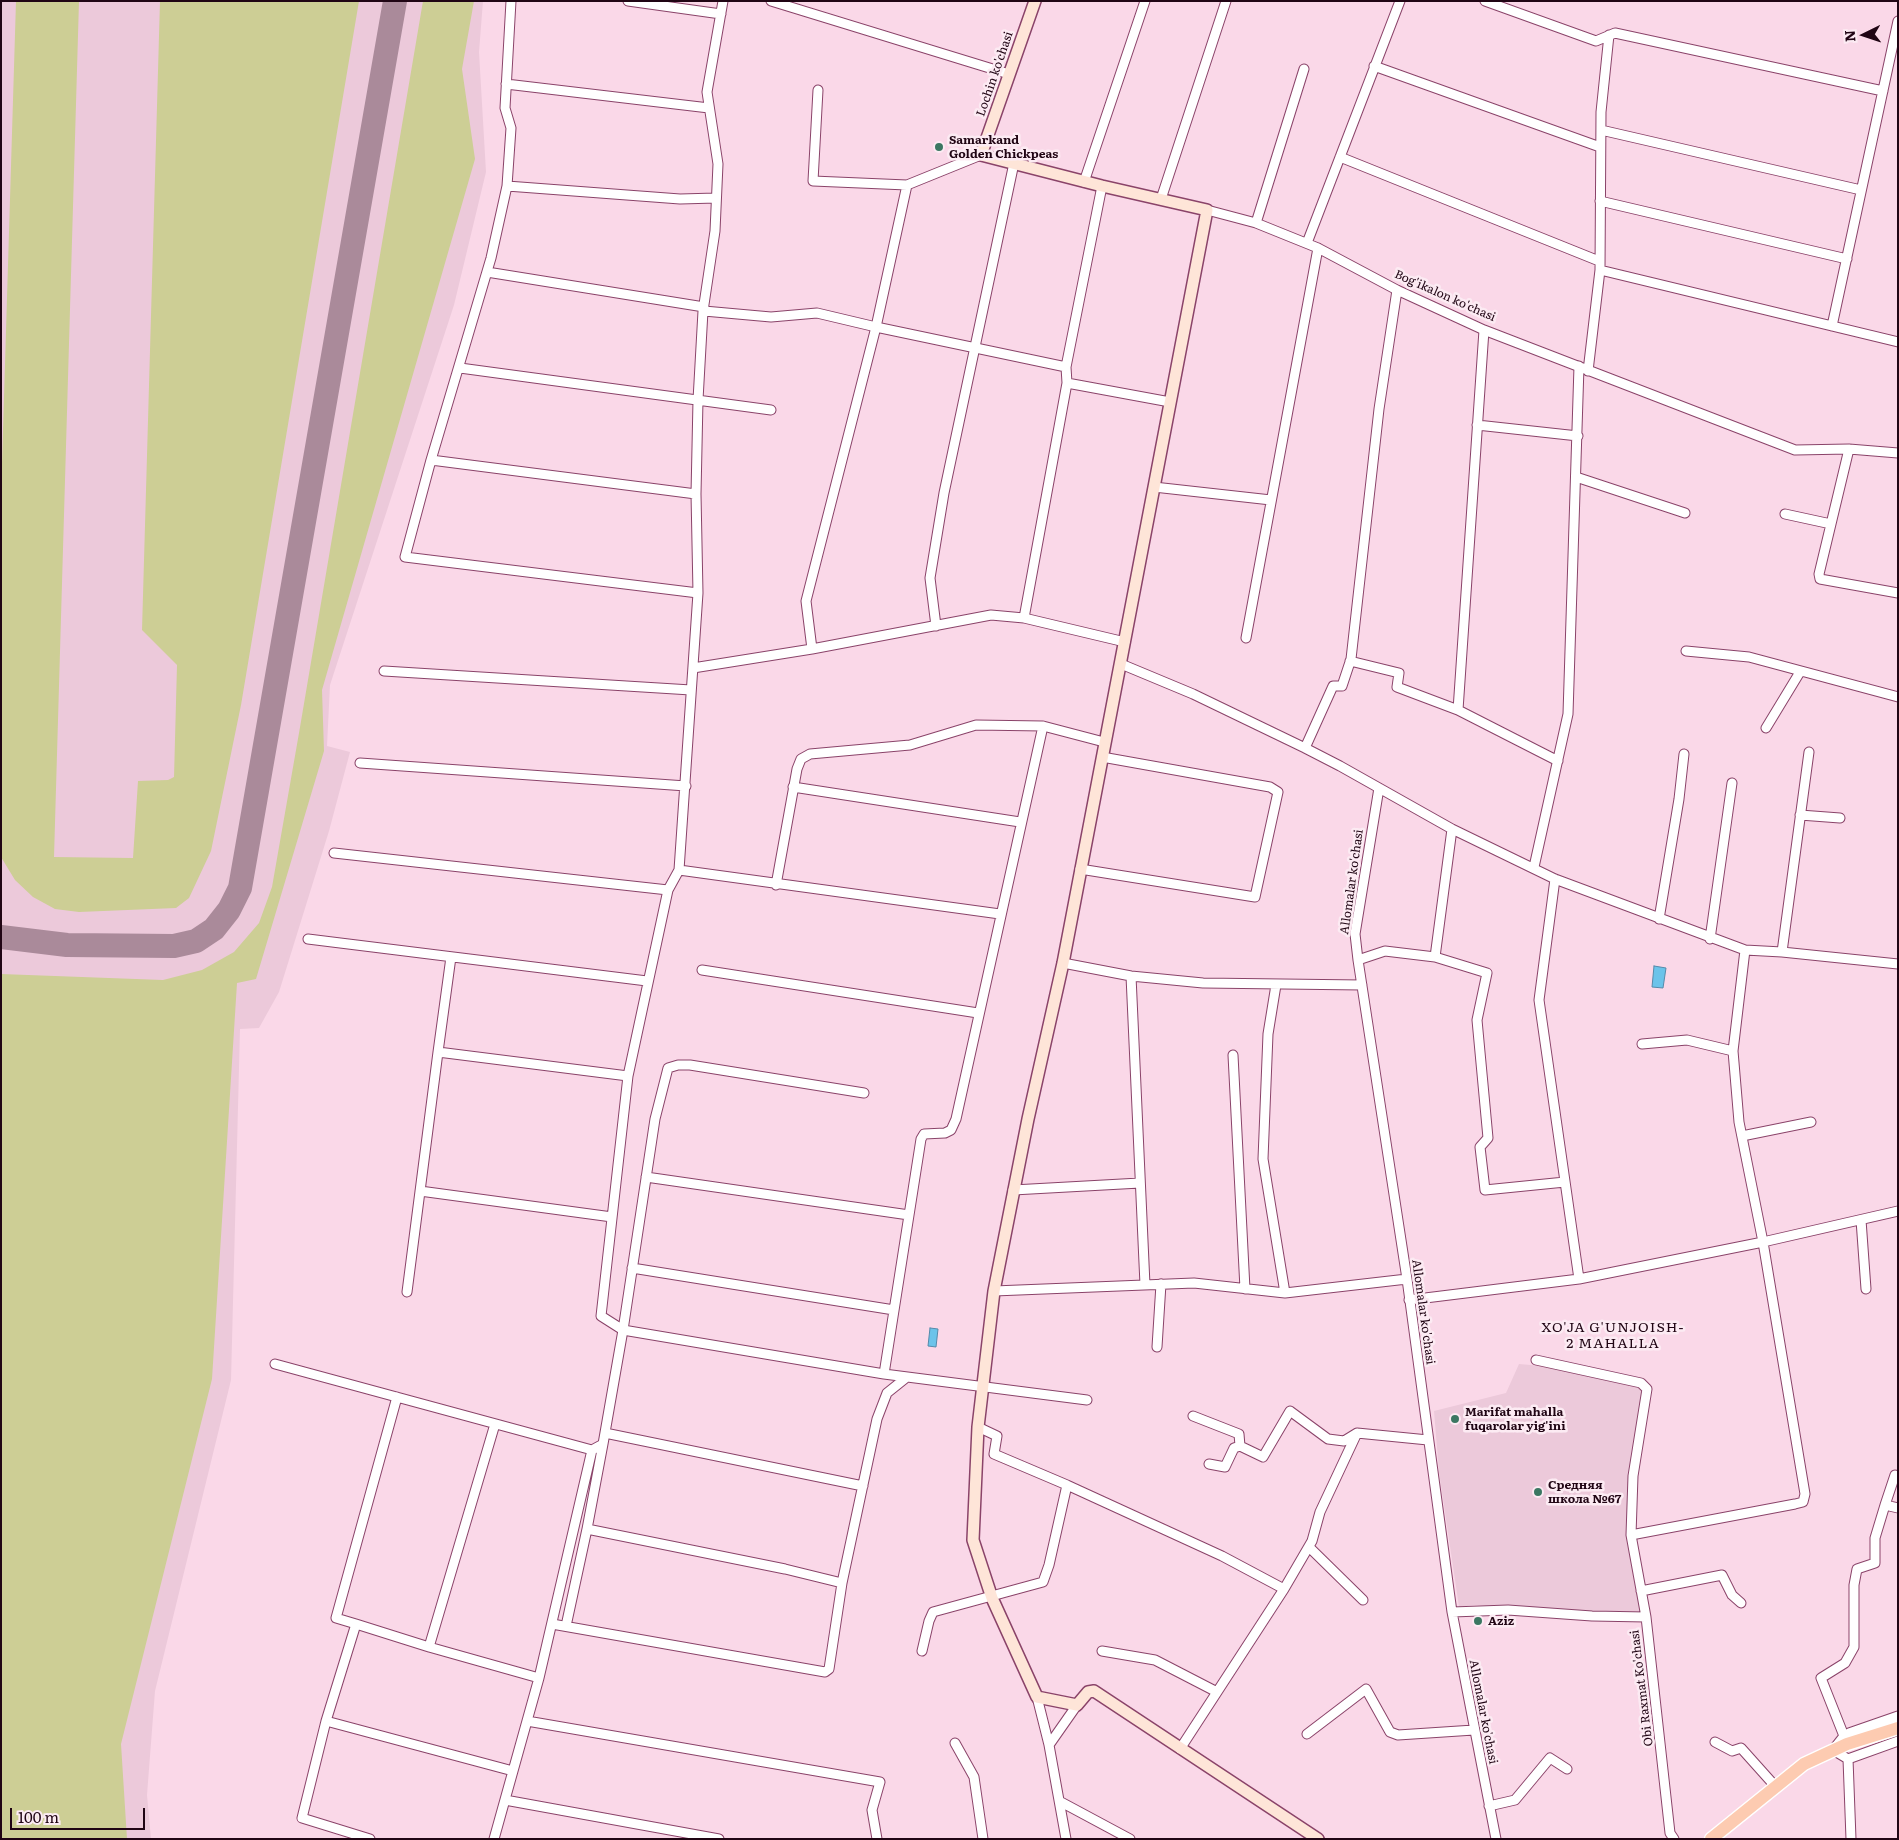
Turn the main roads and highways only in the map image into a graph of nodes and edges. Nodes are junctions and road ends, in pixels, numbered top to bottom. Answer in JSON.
{"nodes":[{"id":1,"x":1898,"y":1728,"type":"edge"},
{"id":2,"x":1711,"y":1839,"type":"edge"}],
"edges":[{"from":1,"to":2,"type":"main road"}]}
